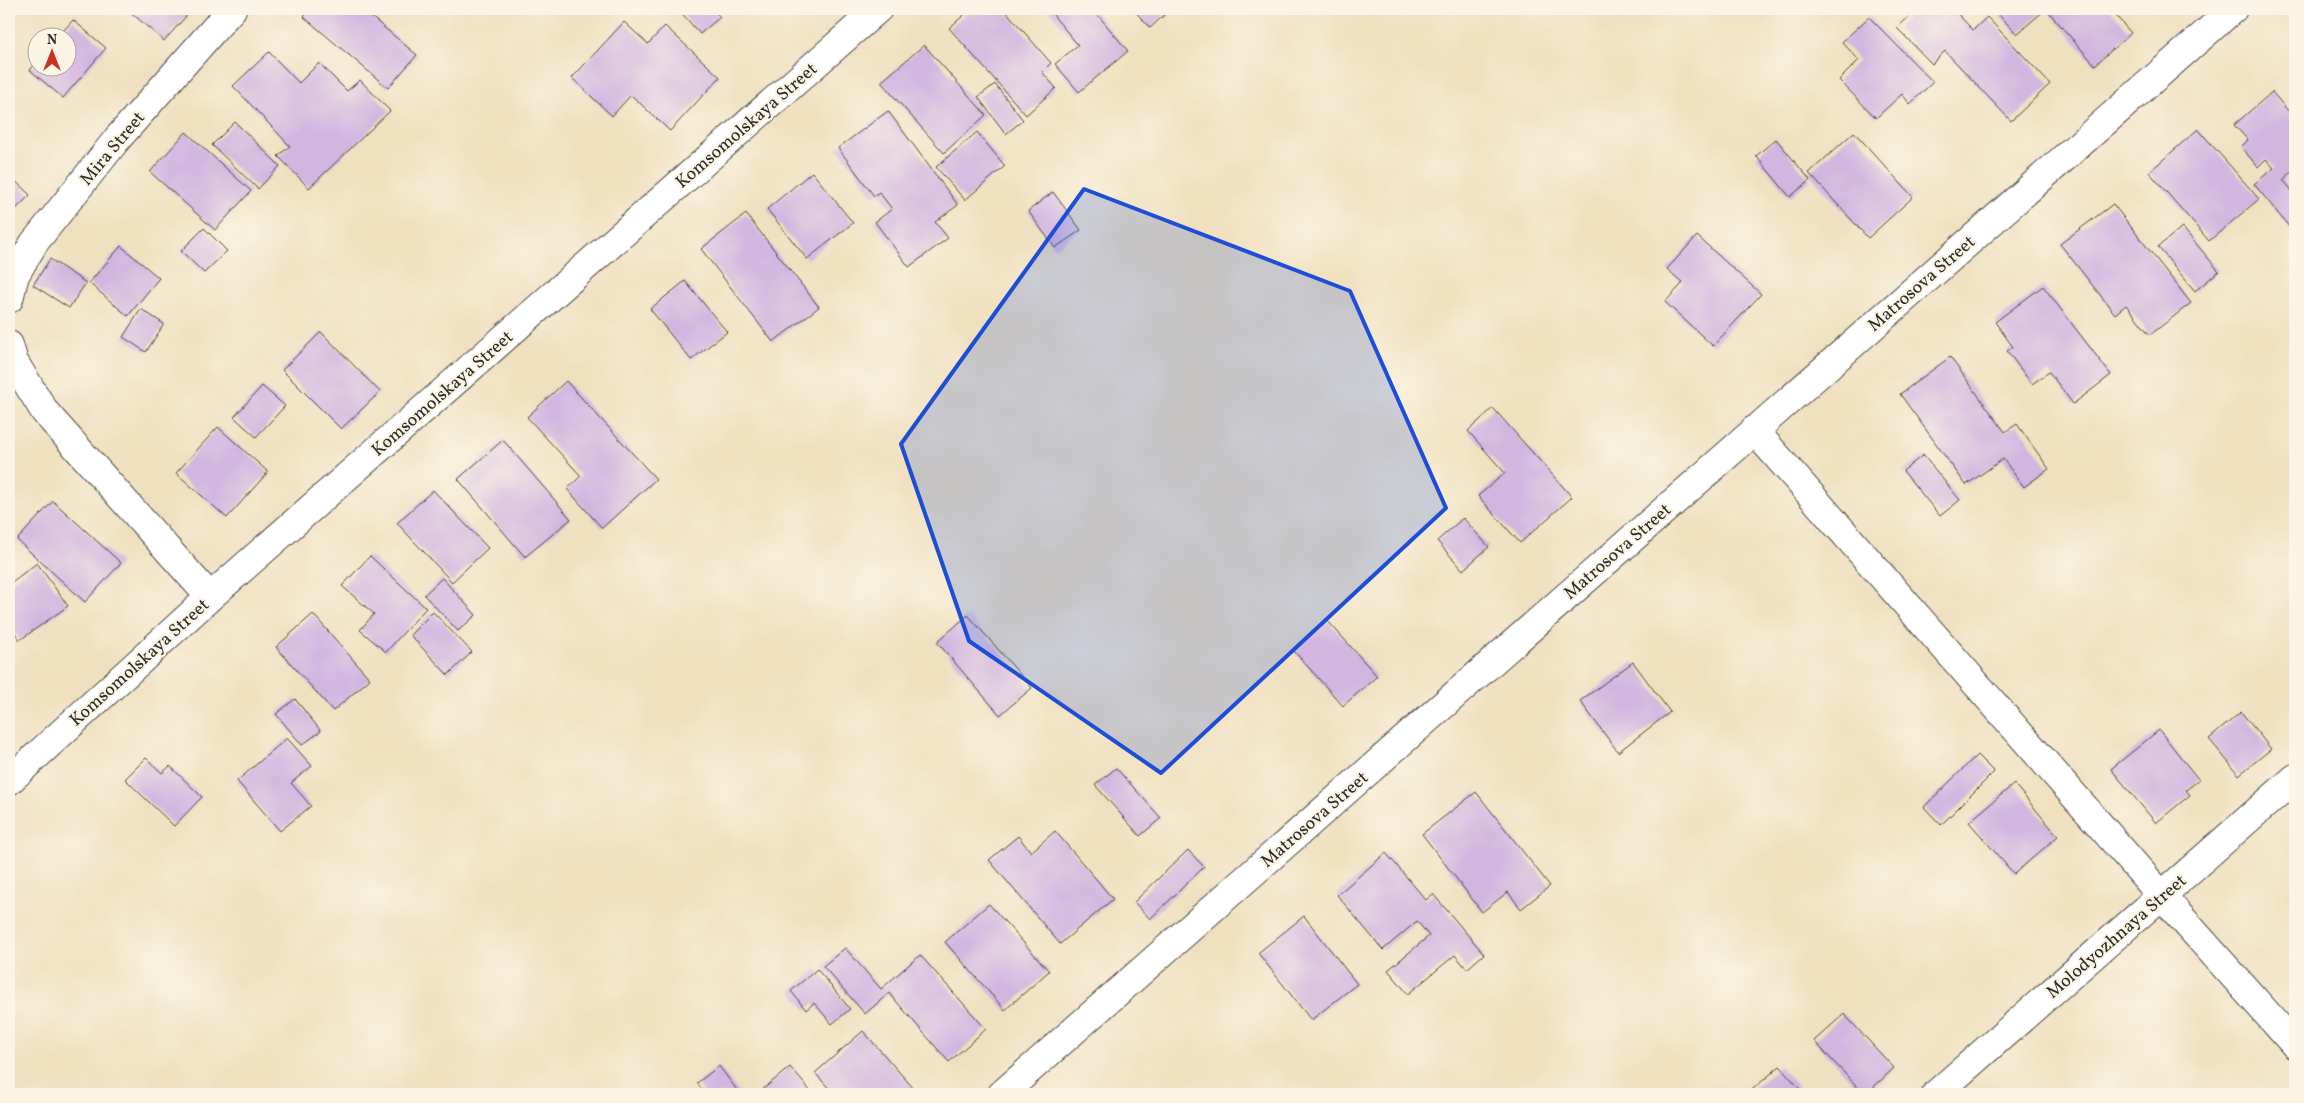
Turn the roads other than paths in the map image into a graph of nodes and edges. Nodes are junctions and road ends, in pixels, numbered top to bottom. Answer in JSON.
{"nodes":[{"id":1,"x":232,"y":9,"type":"edge"},
{"id":2,"x":878,"y":9,"type":"edge"},
{"id":3,"x":2232,"y":9,"type":"edge"},
{"id":4,"x":9,"y":299,"type":"edge"},
{"id":5,"x":9,"y":345,"type":"edge"},
{"id":6,"x":1754,"y":430,"type":"junction"},
{"id":7,"x":210,"y":597,"type":"junction"},
{"id":8,"x":2295,"y":778,"type":"edge"},
{"id":9,"x":9,"y":781,"type":"edge"},
{"id":10,"x":2162,"y":896,"type":"junction"},
{"id":11,"x":2295,"y":1044,"type":"edge"},
{"id":12,"x":1002,"y":1094,"type":"edge"},
{"id":13,"x":1936,"y":1094,"type":"edge"}],
"edges":[{"from":1,"to":4,"type":"street","name":"Mira Street"},
{"from":2,"to":7,"type":"street","name":"Komsomolskaya Street"},
{"from":3,"to":6,"type":"street","name":"Matrosova Street"},
{"from":5,"to":7,"type":"street"},
{"from":6,"to":10,"type":"street"},
{"from":6,"to":12,"type":"street","name":"Matrosova Street"},
{"from":7,"to":9,"type":"street","name":"Komsomolskaya Street"},
{"from":8,"to":10,"type":"street","name":"Molodyozhnaya Street"},
{"from":10,"to":11,"type":"street"},
{"from":10,"to":13,"type":"street","name":"Molodyozhnaya Street"}]}
